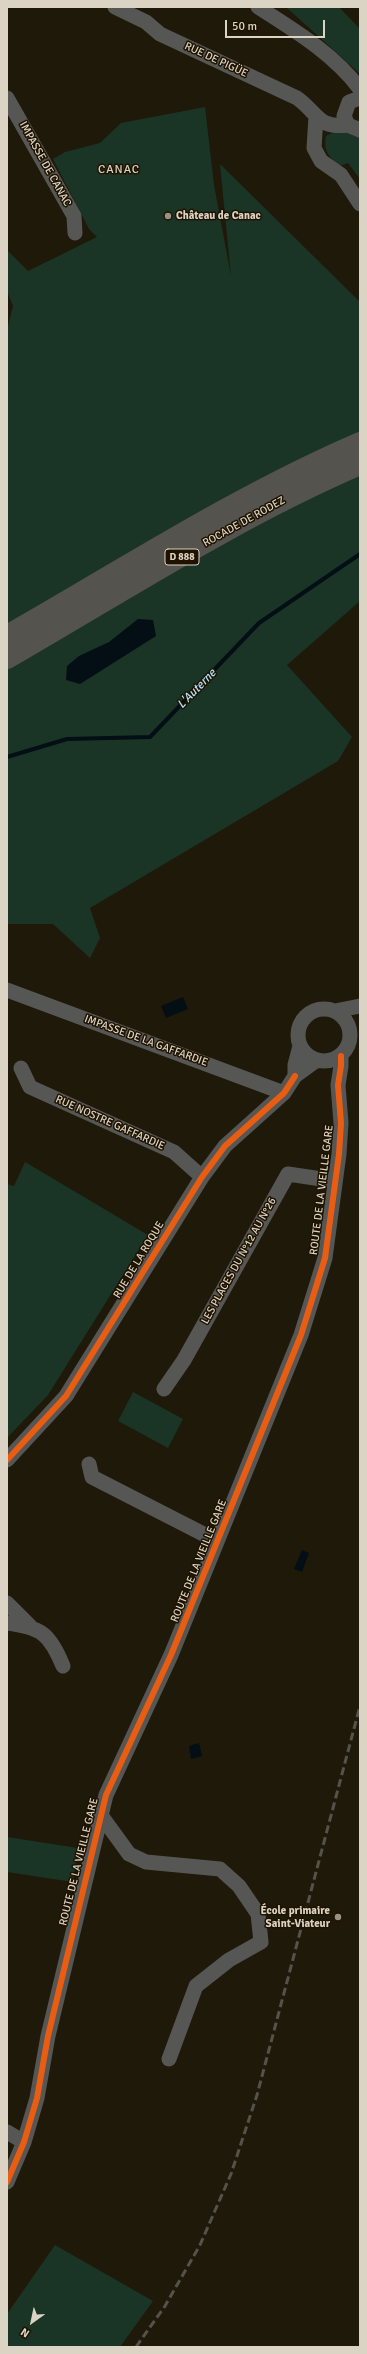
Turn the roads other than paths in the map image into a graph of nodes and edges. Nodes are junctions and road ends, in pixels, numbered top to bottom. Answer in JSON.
{"nodes":[{"id":1,"x":115,"y":7,"type":"edge"},
{"id":2,"x":258,"y":7,"type":"edge"},
{"id":3,"x":356,"y":91,"type":"edge"},
{"id":4,"x":7,"y":98,"type":"edge"},
{"id":5,"x":316,"y":117,"type":"junction"},
{"id":6,"x":351,"y":124,"type":"edge"},
{"id":7,"x":360,"y":204,"type":"edge"},
{"id":8,"x":75,"y":233,"type":"dead end"},
{"id":9,"x":360,"y":443,"type":"edge"},
{"id":10,"x":360,"y":464,"type":"edge"},
{"id":11,"x":226,"y":510,"type":"junction"},
{"id":12,"x":7,"y":620,"type":"edge"},
{"id":13,"x":7,"y":636,"type":"edge"},
{"id":14,"x":7,"y":658,"type":"edge"},
{"id":15,"x":7,"y":990,"type":"edge"},
{"id":16,"x":360,"y":1006,"type":"edge"},
{"id":17,"x":360,"y":1010,"type":"edge"},
{"id":18,"x":335,"y":1011,"type":"junction"},
{"id":19,"x":350,"y":1030,"type":"junction"},
{"id":20,"x":300,"y":1046,"type":"junction"},
{"id":21,"x":341,"y":1056,"type":"junction"},
{"id":22,"x":321,"y":1061,"type":"junction"},
{"id":23,"x":22,"y":1068,"type":"dead end"},
{"id":24,"x":295,"y":1076,"type":"junction"},
{"id":25,"x":338,"y":1078,"type":"junction"},
{"id":26,"x":284,"y":1093,"type":"junction"},
{"id":27,"x":202,"y":1177,"type":"junction"},
{"id":28,"x":335,"y":1181,"type":"junction"},
{"id":29,"x":164,"y":1389,"type":"dead end"},
{"id":30,"x":7,"y":1460,"type":"edge"},
{"id":31,"x":89,"y":1464,"type":"dead end"},
{"id":32,"x":217,"y":1541,"type":"junction"},
{"id":33,"x":7,"y":1603,"type":"edge"},
{"id":34,"x":7,"y":1623,"type":"edge"},
{"id":35,"x":30,"y":1626,"type":"junction"},
{"id":36,"x":63,"y":1666,"type":"dead end"},
{"id":37,"x":100,"y":1814,"type":"junction"},
{"id":38,"x":168,"y":2059,"type":"dead end"},
{"id":39,"x":7,"y":2132,"type":"edge"},
{"id":40,"x":24,"y":2142,"type":"junction"},
{"id":41,"x":7,"y":2182,"type":"edge"}],
"edges":[{"from":1,"to":5,"type":"street","name":"RUE DE PIGÜE"},
{"from":2,"to":3,"type":"street"},
{"from":3,"to":6,"type":"street"},
{"from":4,"to":8,"type":"street","name":"IMPASSE DE CANAC"},
{"from":5,"to":6,"type":"street"},
{"from":5,"to":7,"type":"street"},
{"from":9,"to":11,"type":"highway","name":"ROCADE DE RODEZ","number":"D 888"},
{"from":10,"to":14,"type":"highway","name":"ROCADE DE RODEZ","number":"D 888"},
{"from":11,"to":12,"type":"highway"},
{"from":11,"to":13,"type":"highway","name":"ROCADE DE RODEZ","number":"D 888"},
{"from":15,"to":26,"type":"street","name":"IMPASSE DE LA GAFFARDIE"},
{"from":16,"to":18,"type":"street"},
{"from":17,"to":19,"type":"street"},
{"from":18,"to":19,"type":"street"},
{"from":18,"to":20,"type":"street"},
{"from":19,"to":21,"type":"street"},
{"from":20,"to":22,"type":"street"},
{"from":20,"to":24,"type":"street","name":"RUE DE LA ROQUE"},
{"from":21,"to":22,"type":"street"},
{"from":21,"to":25,"type":"street","name":"ROUTE DE LA VIEILLE GARE"},
{"from":22,"to":24,"type":"street","name":"RUE DE LA ROQUE"},
{"from":22,"to":25,"type":"street"},
{"from":23,"to":27,"type":"street","name":"RUE NOSTRE GAFFARDIE"},
{"from":24,"to":26,"type":"street","name":"RUE DE LA ROQUE"},
{"from":25,"to":28,"type":"street","name":"ROUTE DE LA VIEILLE GARE"},
{"from":26,"to":27,"type":"street","name":"RUE DE LA ROQUE"},
{"from":27,"to":30,"type":"street","name":"RUE DE LA ROQUE"},
{"from":28,"to":29,"type":"street","name":"LES PLACES DU N°12 AU N°26"},
{"from":28,"to":32,"type":"street","name":"ROUTE DE LA VIEILLE GARE"},
{"from":31,"to":32,"type":"street"},
{"from":32,"to":37,"type":"street","name":"ROUTE DE LA VIEILLE GARE"},
{"from":33,"to":35,"type":"street"},
{"from":34,"to":35,"type":"street"},
{"from":35,"to":36,"type":"street"},
{"from":37,"to":38,"type":"street"},
{"from":37,"to":40,"type":"street","name":"ROUTE DE LA VIEILLE GARE"},
{"from":39,"to":40,"type":"street"},
{"from":40,"to":41,"type":"street","name":"ROUTE DE LA VIEILLE GARE"}]}
